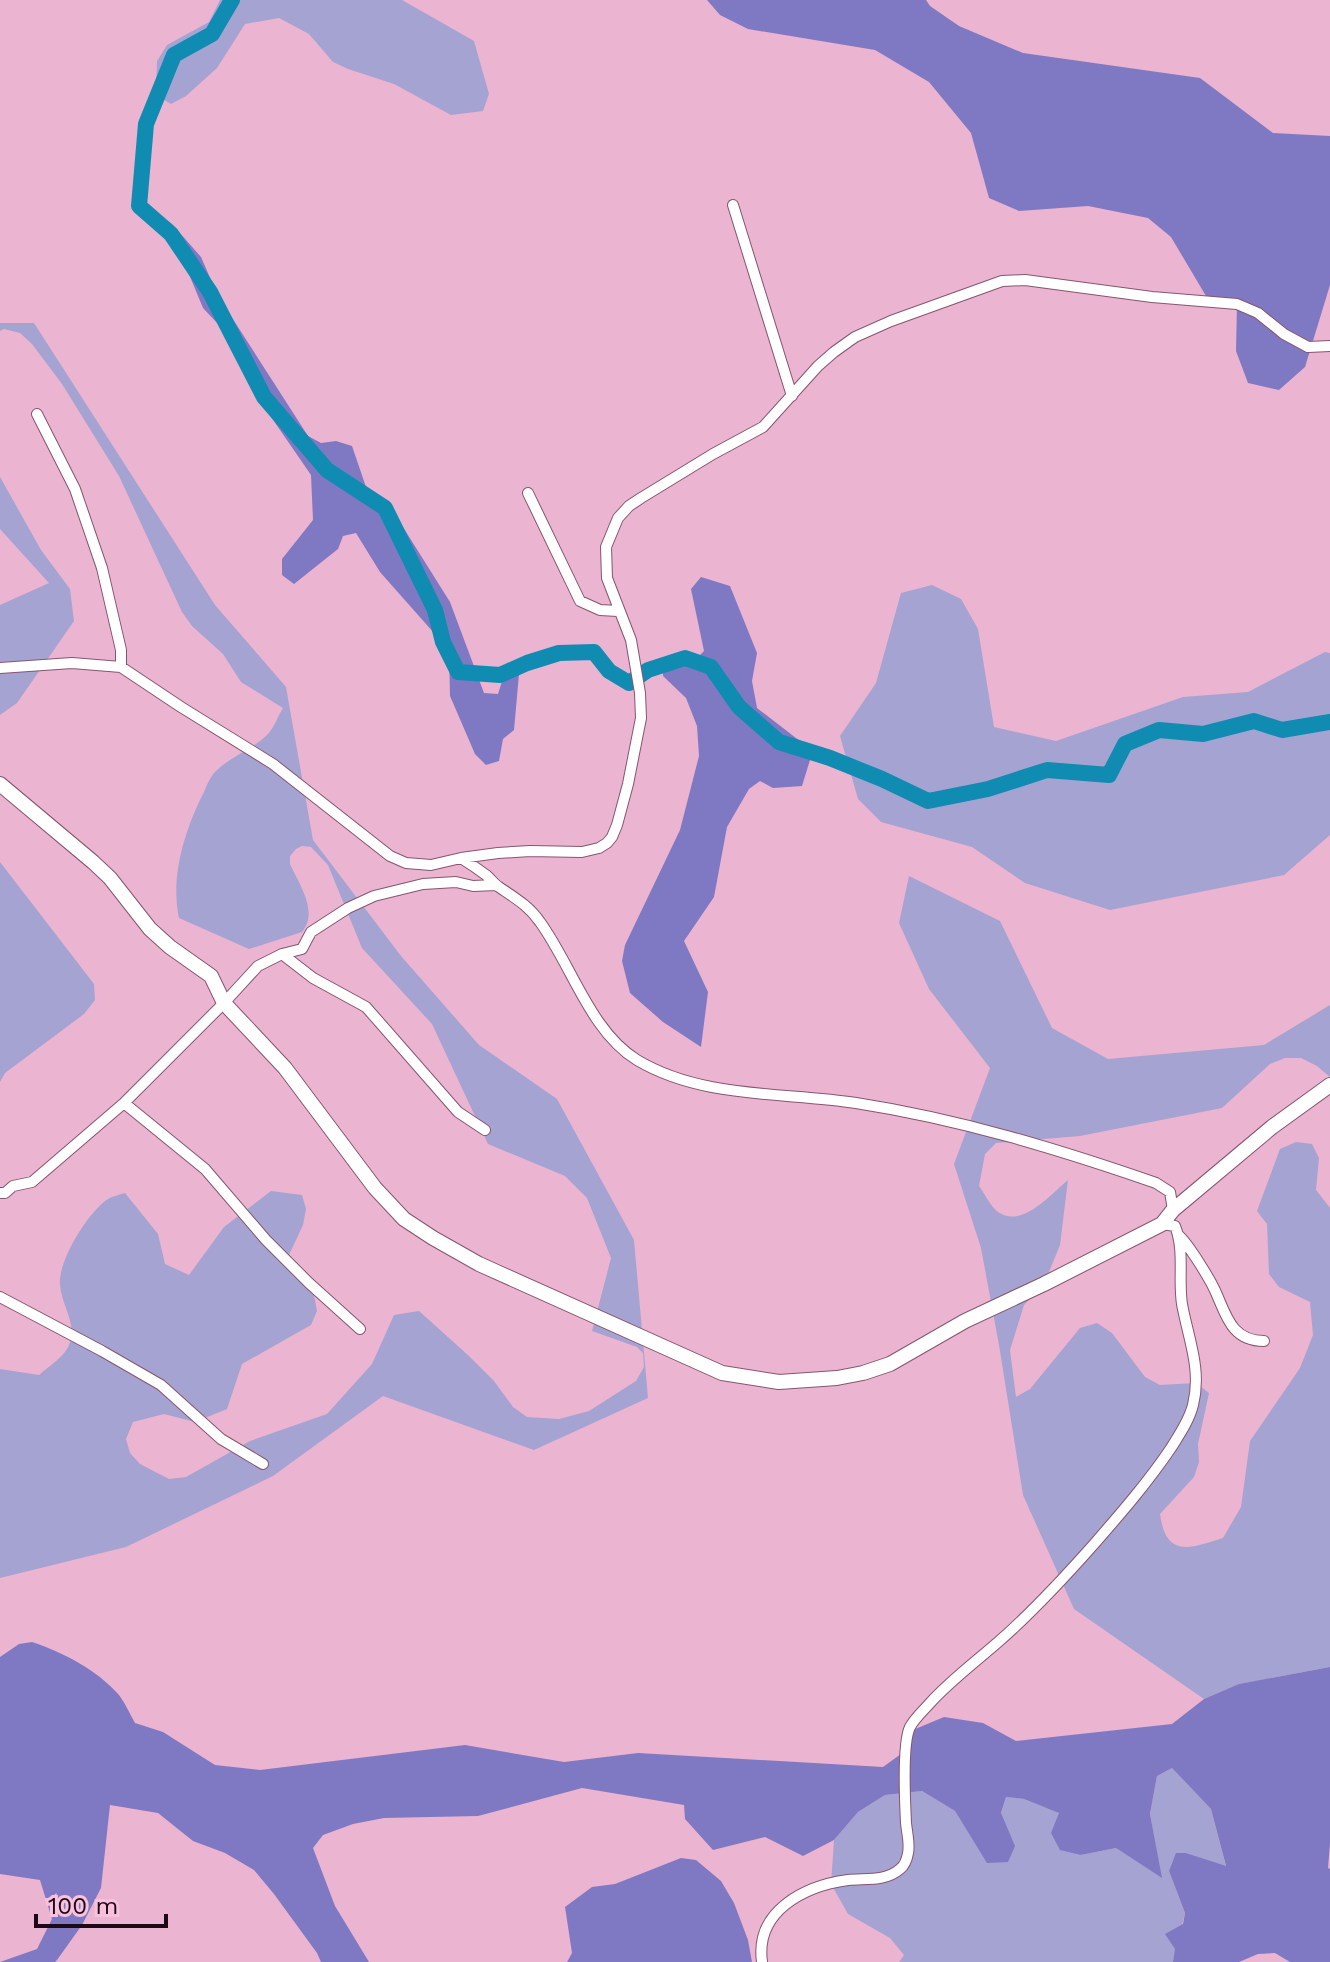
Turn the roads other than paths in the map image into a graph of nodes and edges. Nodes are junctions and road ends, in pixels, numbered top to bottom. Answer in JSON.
{"nodes":[{"id":1,"x":733,"y":205,"type":"dead end"},
{"id":2,"x":1330,"y":346,"type":"edge"},
{"id":3,"x":792,"y":396,"type":"junction"},
{"id":4,"x":37,"y":414,"type":"dead end"},
{"id":5,"x":528,"y":493,"type":"dead end"},
{"id":6,"x":618,"y":611,"type":"junction"},
{"id":7,"x":121,"y":667,"type":"junction"},
{"id":8,"x":0,"y":668,"type":"edge"},
{"id":9,"x":0,"y":784,"type":"edge"},
{"id":10,"x":461,"y":858,"type":"junction"},
{"id":11,"x":496,"y":885,"type":"junction"},
{"id":12,"x":282,"y":954,"type":"junction"},
{"id":13,"x":224,"y":1003,"type":"junction"},
{"id":14,"x":1330,"y":1085,"type":"edge"},
{"id":15,"x":124,"y":1103,"type":"junction"},
{"id":16,"x":485,"y":1130,"type":"dead end"},
{"id":17,"x":3,"y":1193,"type":"edge"},
{"id":18,"x":0,"y":1204,"type":"edge"},
{"id":19,"x":1173,"y":1210,"type":"junction"},
{"id":20,"x":1162,"y":1224,"type":"junction"},
{"id":21,"x":1178,"y":1235,"type":"junction"},
{"id":22,"x":0,"y":1297,"type":"edge"},
{"id":23,"x":360,"y":1329,"type":"dead end"},
{"id":24,"x":1264,"y":1341,"type":"dead end"},
{"id":25,"x":263,"y":1464,"type":"dead end"},
{"id":26,"x":762,"y":1962,"type":"edge"}],
"edges":[{"from":1,"to":3,"type":"street"},
{"from":2,"to":3,"type":"street"},
{"from":3,"to":6,"type":"street"},
{"from":4,"to":7,"type":"street"},
{"from":5,"to":6,"type":"street"},
{"from":6,"to":10,"type":"street"},
{"from":7,"to":8,"type":"street"},
{"from":7,"to":10,"type":"street"},
{"from":9,"to":13,"type":"street"},
{"from":10,"to":11,"type":"street"},
{"from":11,"to":12,"type":"street"},
{"from":11,"to":19,"type":"street"},
{"from":12,"to":13,"type":"street"},
{"from":12,"to":16,"type":"street"},
{"from":13,"to":15,"type":"street"},
{"from":13,"to":20,"type":"street"},
{"from":14,"to":19,"type":"street"},
{"from":15,"to":17,"type":"street"},
{"from":15,"to":23,"type":"street"},
{"from":17,"to":18,"type":"street"},
{"from":19,"to":20,"type":"street"},
{"from":20,"to":21,"type":"street"},
{"from":21,"to":24,"type":"street"},
{"from":21,"to":26,"type":"street"},
{"from":22,"to":25,"type":"street"}]}
